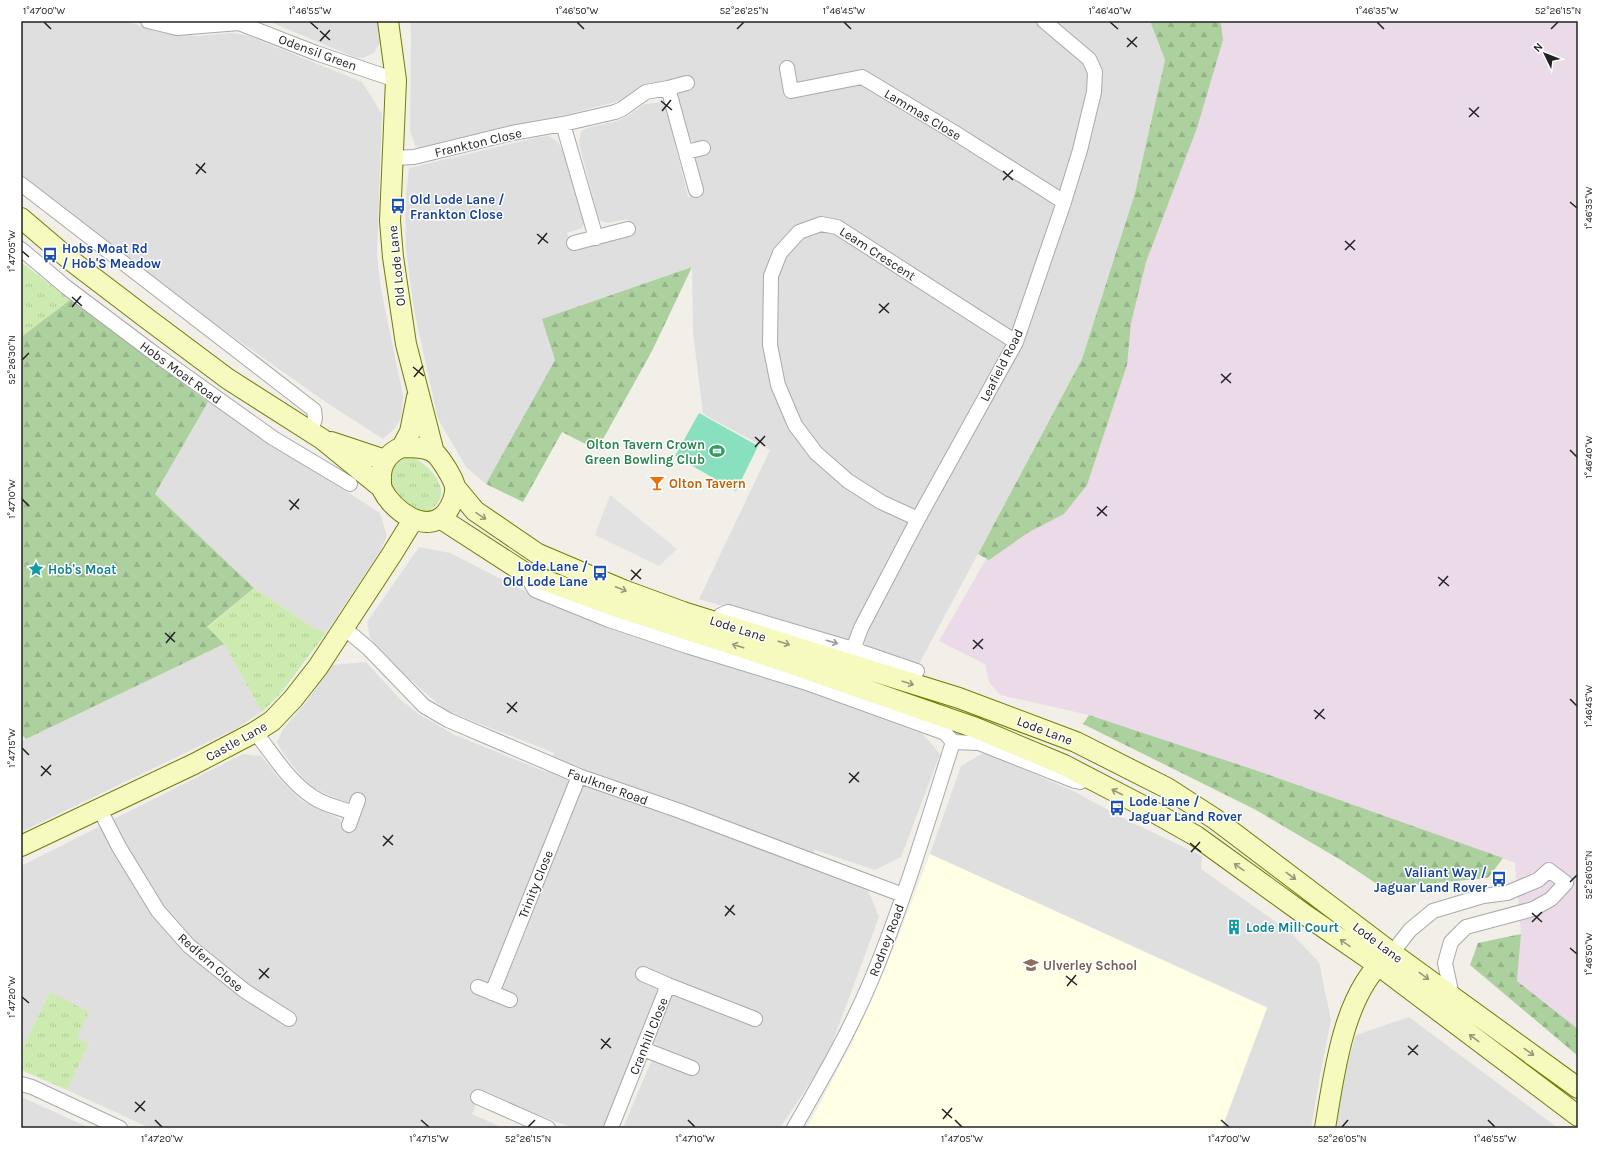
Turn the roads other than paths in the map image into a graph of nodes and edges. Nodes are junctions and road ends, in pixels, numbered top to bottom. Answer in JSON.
{"nodes":[{"id":1,"x":148,"y":21,"type":"edge"},
{"id":2,"x":388,"y":21,"type":"edge"},
{"id":3,"x":1044,"y":21,"type":"edge"},
{"id":4,"x":239,"y":22,"type":"edge"},
{"id":5,"x":787,"y":68,"type":"dead end"},
{"id":6,"x":396,"y":80,"type":"junction"},
{"id":7,"x":687,"y":82,"type":"dead end"},
{"id":8,"x":668,"y":88,"type":"junction"},
{"id":9,"x":563,"y":124,"type":"junction"},
{"id":10,"x":703,"y":148,"type":"dead end"},
{"id":11,"x":686,"y":152,"type":"junction"},
{"id":12,"x":392,"y":158,"type":"junction"},
{"id":13,"x":21,"y":184,"type":"edge"},
{"id":14,"x":696,"y":190,"type":"dead end"},
{"id":15,"x":1064,"y":202,"type":"junction"},
{"id":16,"x":21,"y":218,"type":"edge"},
{"id":17,"x":628,"y":229,"type":"dead end"},
{"id":18,"x":596,"y":238,"type":"junction"},
{"id":19,"x":574,"y":243,"type":"dead end"},
{"id":20,"x":21,"y":249,"type":"edge"},
{"id":21,"x":1016,"y":342,"type":"junction"},
{"id":22,"x":418,"y":390,"type":"junction"},
{"id":23,"x":316,"y":436,"type":"junction"},
{"id":24,"x":402,"y":447,"type":"junction"},
{"id":25,"x":434,"y":453,"type":"junction"},
{"id":26,"x":385,"y":460,"type":"junction"},
{"id":27,"x":350,"y":484,"type":"dead end"},
{"id":28,"x":455,"y":487,"type":"junction"},
{"id":29,"x":382,"y":488,"type":"junction"},
{"id":30,"x":440,"y":518,"type":"junction"},
{"id":31,"x":918,"y":519,"type":"junction"},
{"id":32,"x":413,"y":520,"type":"junction"},
{"id":33,"x":525,"y":573,"type":"junction"},
{"id":34,"x":343,"y":627,"type":"junction"},
{"id":35,"x":848,"y":664,"type":"junction"},
{"id":36,"x":917,"y":671,"type":"dead end"},
{"id":37,"x":255,"y":732,"type":"junction"},
{"id":38,"x":953,"y":742,"type":"junction"},
{"id":39,"x":579,"y":776,"type":"junction"},
{"id":40,"x":1088,"y":778,"type":"junction"},
{"id":41,"x":99,"y":808,"type":"junction"},
{"id":42,"x":354,"y":813,"type":"dead end"},
{"id":43,"x":21,"y":846,"type":"edge"},
{"id":44,"x":903,"y":895,"type":"junction"},
{"id":45,"x":1385,"y":959,"type":"junction"},
{"id":46,"x":643,"y":974,"type":"dead end"},
{"id":47,"x":668,"y":985,"type":"junction"},
{"id":48,"x":478,"y":987,"type":"dead end"},
{"id":49,"x":492,"y":993,"type":"junction"},
{"id":50,"x":1452,"y":996,"type":"junction"},
{"id":51,"x":510,"y":1000,"type":"dead end"},
{"id":52,"x":289,"y":1019,"type":"dead end"},
{"id":53,"x":755,"y":1019,"type":"dead end"},
{"id":54,"x":643,"y":1049,"type":"junction"},
{"id":55,"x":692,"y":1068,"type":"dead end"},
{"id":56,"x":21,"y":1084,"type":"edge"},
{"id":57,"x":1578,"y":1088,"type":"edge"},
{"id":58,"x":478,"y":1097,"type":"dead end"},
{"id":59,"x":1578,"y":1116,"type":"edge"},
{"id":60,"x":120,"y":1128,"type":"edge"},
{"id":61,"x":548,"y":1128,"type":"edge"},
{"id":62,"x":611,"y":1128,"type":"edge"},
{"id":63,"x":794,"y":1128,"type":"edge"},
{"id":64,"x":1325,"y":1128,"type":"edge"}],
"edges":[{"from":1,"to":4,"type":"street","name":"Odensil Green"},
{"from":2,"to":6,"type":"main road","name":"Old Lode Lane"},
{"from":3,"to":15,"type":"street","name":"Leafield Road"},
{"from":4,"to":6,"type":"street","name":"Odensil Green"},
{"from":5,"to":15,"type":"street","name":"Lammas Close"},
{"from":6,"to":12,"type":"main road","name":"Old Lode Lane"},
{"from":7,"to":8,"type":"street","name":"Frankton Close"},
{"from":8,"to":9,"type":"street","name":"Frankton Close"},
{"from":8,"to":11,"type":"street"},
{"from":9,"to":12,"type":"street","name":"Frankton Close"},
{"from":9,"to":18,"type":"street"},
{"from":10,"to":11,"type":"street"},
{"from":11,"to":14,"type":"street"},
{"from":12,"to":22,"type":"main road","name":"Old Lode Lane"},
{"from":13,"to":23,"type":"street"},
{"from":15,"to":21,"type":"street","name":"Leafield Road"},
{"from":16,"to":23,"type":"main road","name":"Hobs Moat Road"},
{"from":17,"to":18,"type":"street"},
{"from":18,"to":19,"type":"street"},
{"from":20,"to":27,"type":"street","name":"Hobs Moat Road"},
{"from":21,"to":31,"type":"street","name":"Leafield Road"},
{"from":21,"to":31,"type":"street","name":"Leam Crescent"},
{"from":22,"to":24,"type":"main road","name":"Old Lode Lane"},
{"from":22,"to":25,"type":"main road","name":"Old Lode Lane"},
{"from":23,"to":26,"type":"main road","name":"Hobs Moat Road"},
{"from":23,"to":29,"type":"main road","name":"Hobs Moat Road"},
{"from":24,"to":25,"type":"main road"},
{"from":24,"to":26,"type":"main road"},
{"from":25,"to":28,"type":"main road"},
{"from":26,"to":29,"type":"main road"},
{"from":28,"to":30,"type":"main road"},
{"from":28,"to":35,"type":"main road","name":"Lode Lane","one_way":true},
{"from":29,"to":32,"type":"main road"},
{"from":30,"to":32,"type":"main road"},
{"from":30,"to":33,"type":"main road","name":"Lode Lane"},
{"from":31,"to":35,"type":"street","name":"Leafield Road"},
{"from":32,"to":34,"type":"main road","name":"Castle Lane"},
{"from":35,"to":33,"type":"main road","name":"Lode Lane","one_way":true},
{"from":33,"to":38,"type":"street","name":"Lode Lane"},
{"from":34,"to":37,"type":"main road","name":"Castle Lane"},
{"from":34,"to":39,"type":"street","name":"Faulkner Road"},
{"from":35,"to":36,"type":"street"},
{"from":35,"to":40,"type":"main road","name":"Lode Lane"},
{"from":35,"to":45,"type":"main road","name":"Lode Lane","one_way":true},
{"from":37,"to":41,"type":"main road","name":"Castle Lane"},
{"from":37,"to":42,"type":"street"},
{"from":38,"to":40,"type":"street"},
{"from":38,"to":44,"type":"street","name":"Rodney Road"},
{"from":39,"to":44,"type":"street","name":"Faulkner Road"},
{"from":39,"to":49,"type":"street","name":"Trinity Close"},
{"from":45,"to":40,"type":"main road","name":"Lode Lane","one_way":true},
{"from":41,"to":43,"type":"main road","name":"Castle Lane"},
{"from":41,"to":52,"type":"street","name":"Redfern Close"},
{"from":44,"to":63,"type":"street","name":"Rodney Road"},
{"from":45,"to":50,"type":"main road","name":"Lode Lane","one_way":true},
{"from":45,"to":50,"type":"street"},
{"from":59,"to":45,"type":"main road","name":"Lode Lane","one_way":true},
{"from":45,"to":64,"type":"main road"},
{"from":46,"to":47,"type":"street"},
{"from":47,"to":53,"type":"street","name":"Cranhill Close"},
{"from":47,"to":54,"type":"street","name":"Cranhill Close"},
{"from":48,"to":49,"type":"street"},
{"from":49,"to":51,"type":"street"},
{"from":50,"to":57,"type":"main road","name":"Lode Lane","one_way":true},
{"from":54,"to":55,"type":"street"},
{"from":54,"to":62,"type":"street","name":"Cranhill Close"},
{"from":56,"to":60,"type":"street"},
{"from":58,"to":61,"type":"street"}]}
